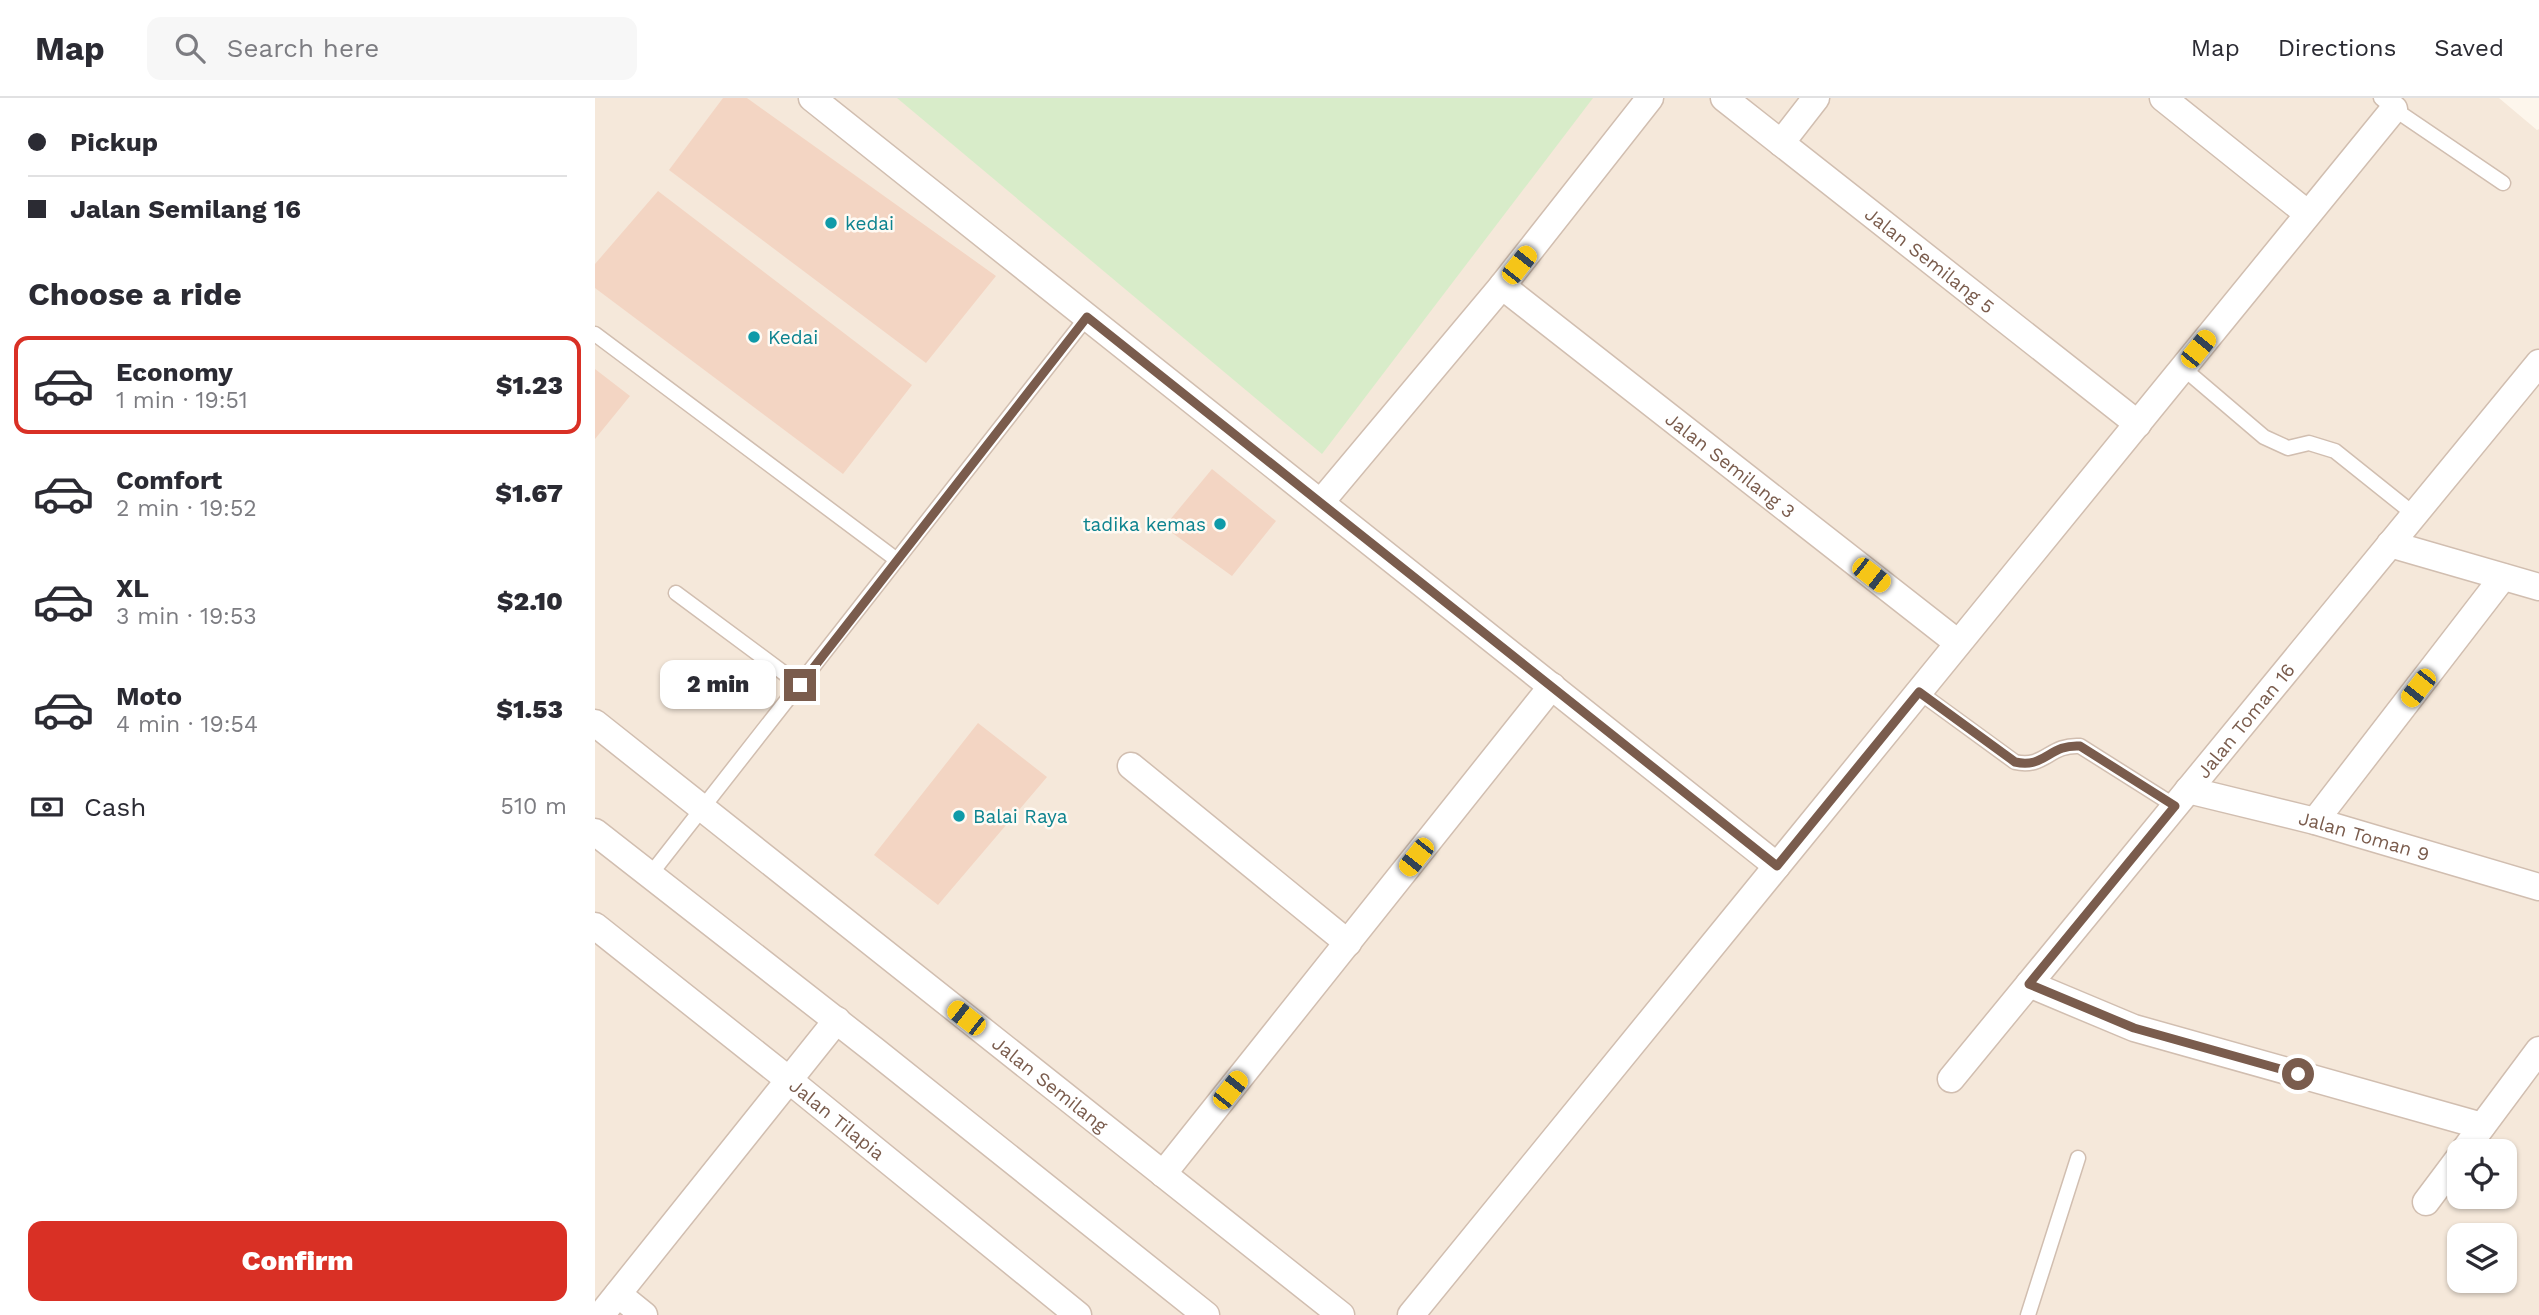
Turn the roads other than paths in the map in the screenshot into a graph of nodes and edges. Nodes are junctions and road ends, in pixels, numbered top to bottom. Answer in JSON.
{"nodes":[{"id":1,"x":813,"y":98,"type":"edge"},
{"id":2,"x":1650,"y":98,"type":"edge"},
{"id":3,"x":1724,"y":98,"type":"edge"},
{"id":4,"x":1816,"y":98,"type":"edge"},
{"id":5,"x":2163,"y":98,"type":"edge"},
{"id":6,"x":2387,"y":104,"type":"edge"},
{"id":7,"x":1781,"y":143,"type":"junction"},
{"id":8,"x":2503,"y":183,"type":"dead end"},
{"id":9,"x":2308,"y":214,"type":"junction"},
{"id":10,"x":1502,"y":286,"type":"junction"},
{"id":11,"x":1087,"y":317,"type":"junction"},
{"id":12,"x":595,"y":334,"type":"edge"},
{"id":13,"x":2539,"y":363,"type":"edge"},
{"id":14,"x":2183,"y":368,"type":"junction"},
{"id":15,"x":2138,"y":424,"type":"junction"},
{"id":16,"x":1321,"y":502,"type":"junction"},
{"id":17,"x":2415,"y":515,"type":"junction"},
{"id":18,"x":2391,"y":544,"type":"junction"},
{"id":19,"x":897,"y":560,"type":"junction"},
{"id":20,"x":2503,"y":577,"type":"junction"},
{"id":21,"x":2539,"y":587,"type":"edge"},
{"id":22,"x":676,"y":593,"type":"dead end"},
{"id":23,"x":1958,"y":643,"type":"junction"},
{"id":24,"x":800,"y":685,"type":"junction"},
{"id":25,"x":1552,"y":687,"type":"junction"},
{"id":26,"x":1919,"y":692,"type":"junction"},
{"id":27,"x":595,"y":723,"type":"edge"},
{"id":28,"x":1131,"y":766,"type":"dead end"},
{"id":29,"x":2182,"y":798,"type":"junction"},
{"id":30,"x":703,"y":810,"type":"junction"},
{"id":31,"x":2315,"y":821,"type":"junction"},
{"id":32,"x":595,"y":832,"type":"edge"},
{"id":33,"x":1777,"y":866,"type":"junction"},
{"id":34,"x":650,"y":875,"type":"junction"},
{"id":35,"x":2539,"y":887,"type":"edge"},
{"id":36,"x":595,"y":926,"type":"edge"},
{"id":37,"x":1347,"y":943,"type":"junction"},
{"id":38,"x":2029,"y":984,"type":"junction"},
{"id":39,"x":837,"y":1020,"type":"junction"},
{"id":40,"x":2539,"y":1050,"type":"edge"},
{"id":41,"x":1951,"y":1079,"type":"dead end"},
{"id":42,"x":789,"y":1080,"type":"junction"},
{"id":43,"x":2482,"y":1126,"type":"junction"},
{"id":44,"x":2472,"y":1139,"type":"edge"},
{"id":45,"x":2078,"y":1158,"type":"dead end"},
{"id":46,"x":1163,"y":1174,"type":"junction"},
{"id":47,"x":2447,"y":1174,"type":"edge"},
{"id":48,"x":2426,"y":1202,"type":"dead end"},
{"id":49,"x":618,"y":1294,"type":"junction"},
{"id":50,"x":1073,"y":1314,"type":"edge"},
{"id":51,"x":601,"y":1315,"type":"edge"},
{"id":52,"x":644,"y":1315,"type":"edge"},
{"id":53,"x":1206,"y":1315,"type":"edge"},
{"id":54,"x":1341,"y":1315,"type":"edge"},
{"id":55,"x":1411,"y":1315,"type":"edge"},
{"id":56,"x":2028,"y":1315,"type":"edge"}],
"edges":[{"from":1,"to":11,"type":"street"},
{"from":2,"to":10,"type":"street"},
{"from":3,"to":7,"type":"street","name":"Jalan Semilang 5"},
{"from":4,"to":7,"type":"street"},
{"from":5,"to":9,"type":"street"},
{"from":6,"to":8,"type":"lane"},
{"from":6,"to":9,"type":"street"},
{"from":7,"to":15,"type":"street","name":"Jalan Semilang 5"},
{"from":9,"to":14,"type":"street"},
{"from":10,"to":16,"type":"street"},
{"from":10,"to":23,"type":"street","name":"Jalan Semilang 3"},
{"from":11,"to":16,"type":"street"},
{"from":11,"to":19,"type":"lane"},
{"from":12,"to":19,"type":"lane"},
{"from":13,"to":17,"type":"street","name":"Jalan Toman 16"},
{"from":14,"to":15,"type":"street"},
{"from":14,"to":17,"type":"lane"},
{"from":15,"to":23,"type":"street"},
{"from":16,"to":25,"type":"street"},
{"from":17,"to":18,"type":"street","name":"Jalan Toman 16"},
{"from":18,"to":20,"type":"street"},
{"from":18,"to":29,"type":"street","name":"Jalan Toman 16"},
{"from":19,"to":24,"type":"lane"},
{"from":20,"to":21,"type":"street"},
{"from":20,"to":31,"type":"street"},
{"from":22,"to":24,"type":"lane"},
{"from":23,"to":26,"type":"street"},
{"from":24,"to":30,"type":"lane"},
{"from":25,"to":33,"type":"street"},
{"from":25,"to":37,"type":"street"},
{"from":26,"to":29,"type":"lane"},
{"from":26,"to":33,"type":"street"},
{"from":27,"to":30,"type":"street","name":"Jalan Semilang"},
{"from":28,"to":37,"type":"street"},
{"from":29,"to":31,"type":"street","name":"Jalan Toman 9"},
{"from":29,"to":38,"type":"street","name":"Jalan Toman 16"},
{"from":30,"to":34,"type":"lane"},
{"from":30,"to":46,"type":"street","name":"Jalan Semilang"},
{"from":31,"to":35,"type":"street","name":"Jalan Toman 9"},
{"from":32,"to":34,"type":"street"},
{"from":33,"to":55,"type":"street"},
{"from":34,"to":39,"type":"street"},
{"from":36,"to":42,"type":"street","name":"Jalan Tilapia"},
{"from":37,"to":46,"type":"street"},
{"from":38,"to":41,"type":"street","name":"Jalan Toman 16"},
{"from":38,"to":43,"type":"street"},
{"from":39,"to":42,"type":"street"},
{"from":39,"to":53,"type":"street"},
{"from":40,"to":43,"type":"street"},
{"from":42,"to":49,"type":"street"},
{"from":42,"to":50,"type":"street","name":"Jalan Tilapia"},
{"from":43,"to":44,"type":"street"},
{"from":45,"to":56,"type":"lane"},
{"from":46,"to":54,"type":"street","name":"Jalan Semilang"},
{"from":47,"to":48,"type":"street"},
{"from":49,"to":51,"type":"street"},
{"from":49,"to":52,"type":"street"}]}
